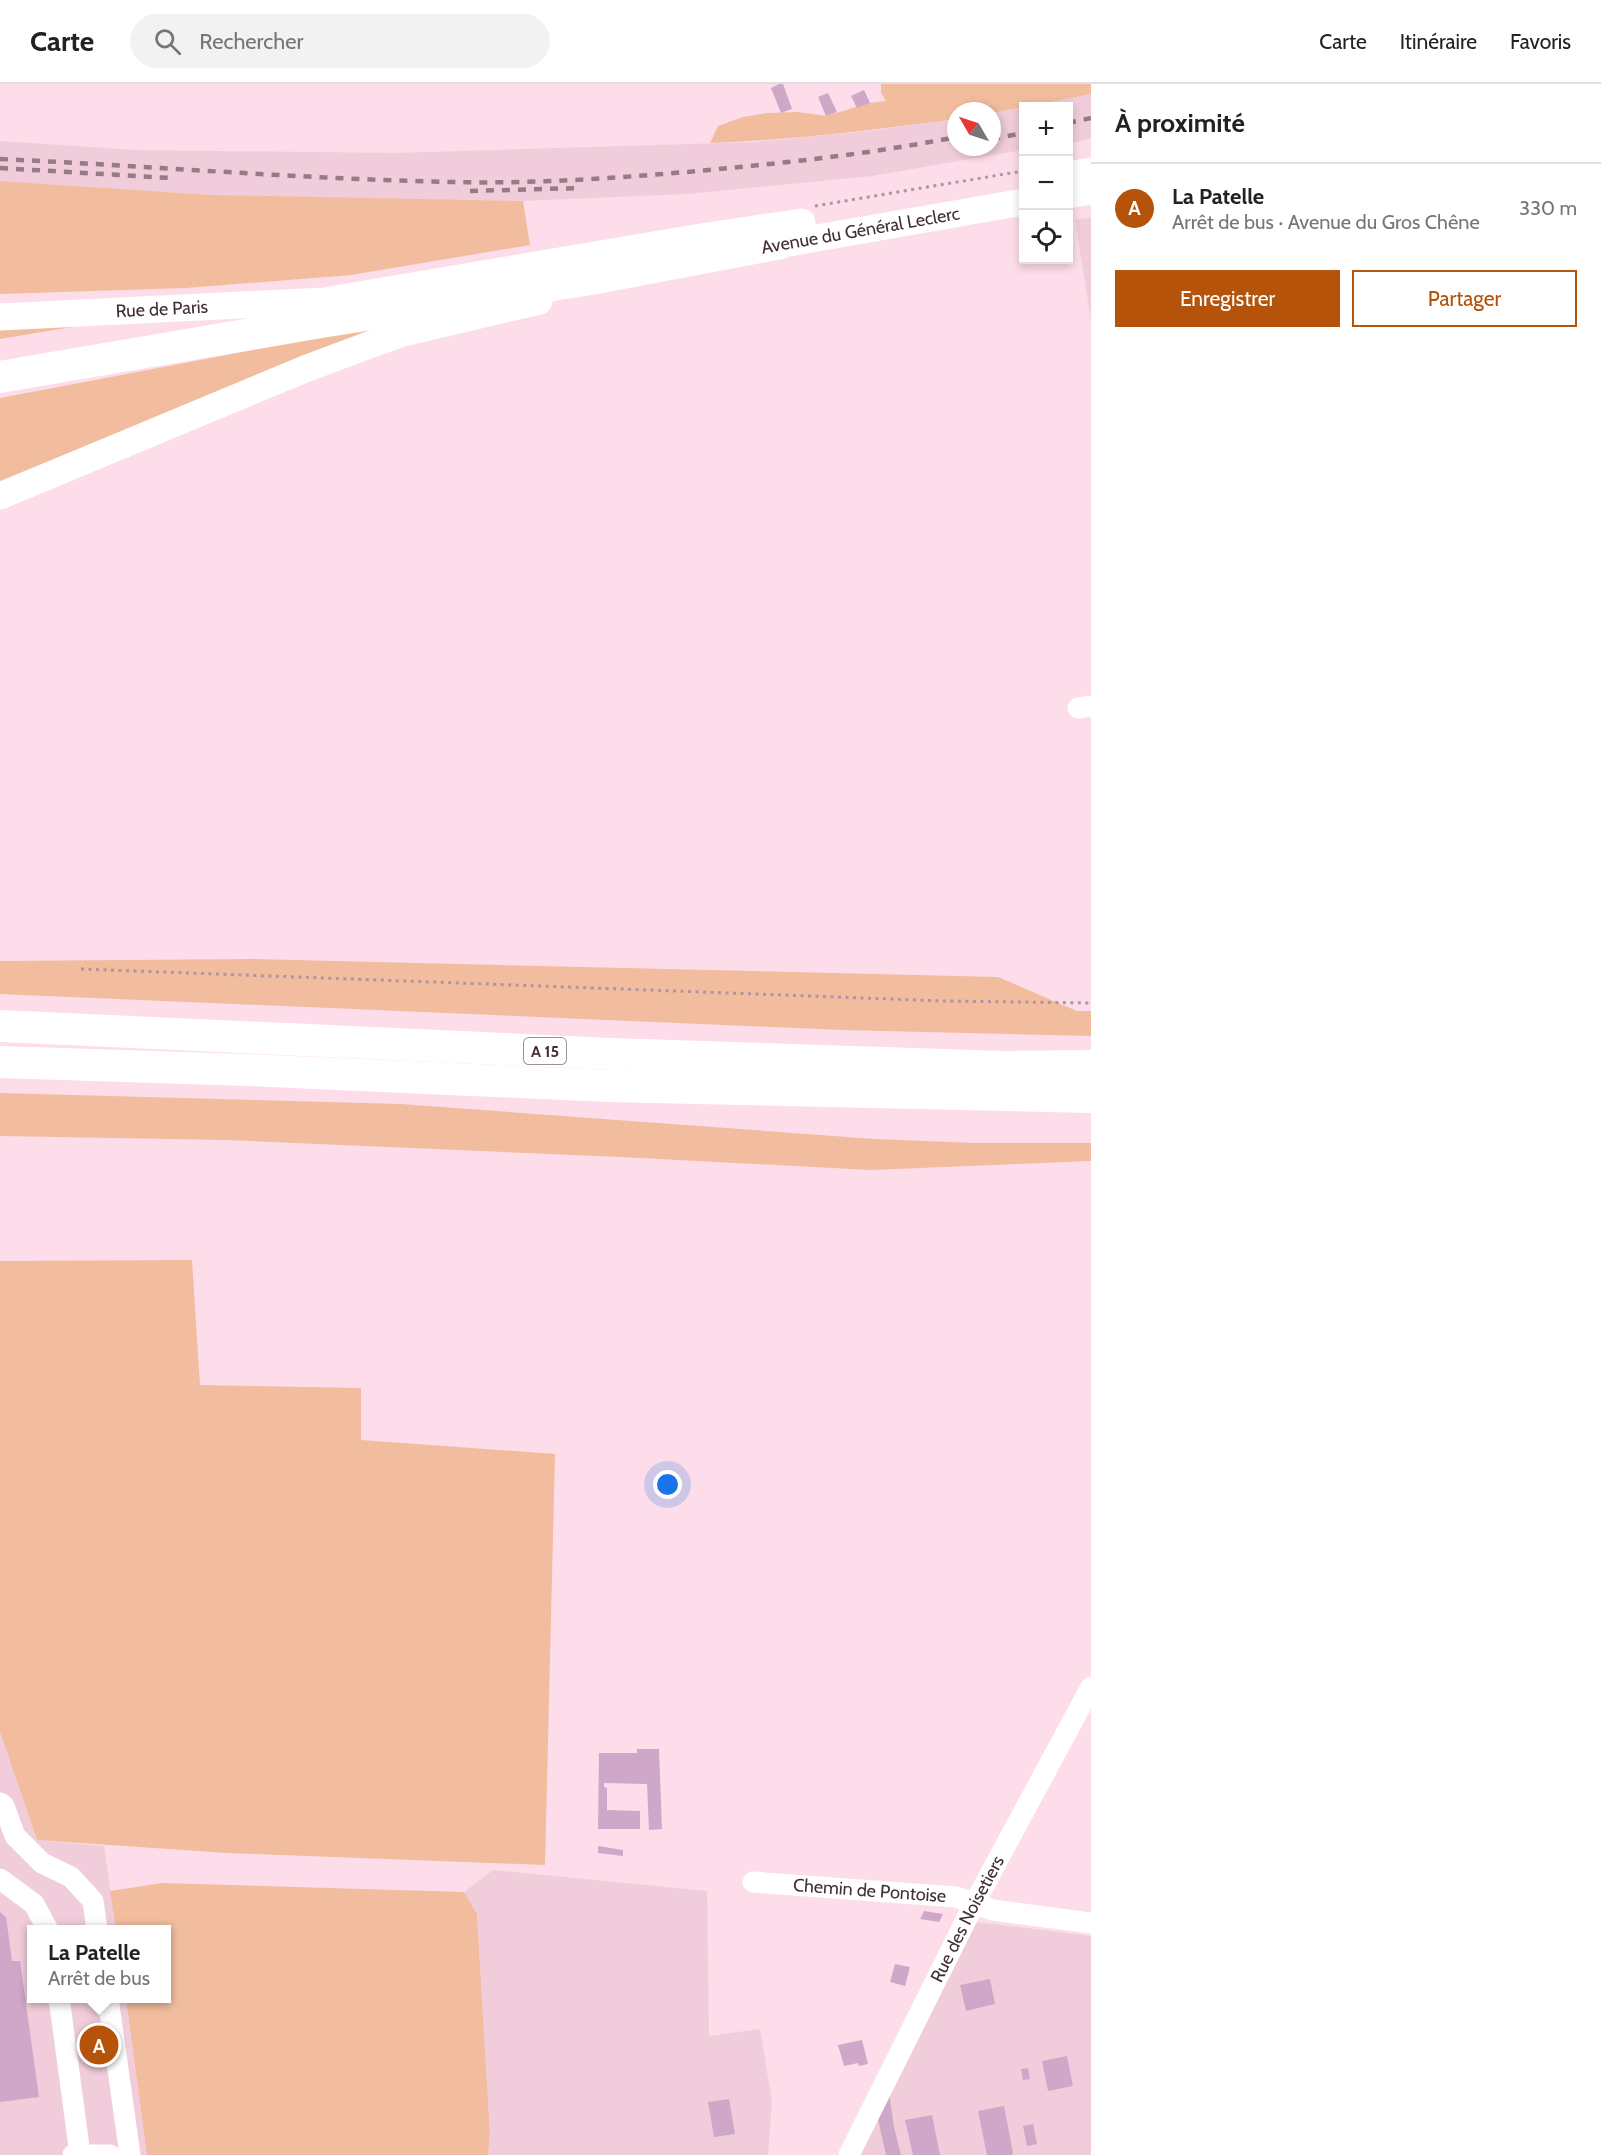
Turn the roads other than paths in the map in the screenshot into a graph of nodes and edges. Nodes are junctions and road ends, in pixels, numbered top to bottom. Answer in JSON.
{"nodes":[{"id":1,"x":1091,"y":171,"type":"edge"},
{"id":2,"x":1073,"y":174,"type":"edge"},
{"id":3,"x":1019,"y":184,"type":"edge"},
{"id":4,"x":1091,"y":191,"type":"edge"},
{"id":5,"x":1073,"y":194,"type":"edge"},
{"id":6,"x":1019,"y":203,"type":"edge"},
{"id":7,"x":781,"y":243,"type":"junction"},
{"id":8,"x":324,"y":301,"type":"junction"},
{"id":9,"x":0,"y":317,"type":"edge"},
{"id":10,"x":0,"y":357,"type":"edge"},
{"id":11,"x":0,"y":377,"type":"edge"},
{"id":12,"x":0,"y":496,"type":"edge"},
{"id":13,"x":0,"y":1026,"type":"edge"},
{"id":14,"x":0,"y":1062,"type":"edge"},
{"id":15,"x":1091,"y":1066,"type":"edge"},
{"id":16,"x":1091,"y":1097,"type":"edge"},
{"id":17,"x":1091,"y":1687,"type":"edge"},
{"id":18,"x":0,"y":1803,"type":"edge"},
{"id":19,"x":0,"y":1879,"type":"edge"},
{"id":20,"x":753,"y":1882,"type":"dead end"},
{"id":21,"x":974,"y":1904,"type":"junction"},
{"id":22,"x":1091,"y":1923,"type":"edge"},
{"id":23,"x":46,"y":1925,"type":"edge"},
{"id":24,"x":96,"y":1925,"type":"edge"},
{"id":25,"x":60,"y":2003,"type":"edge"},
{"id":26,"x":109,"y":2003,"type":"edge"},
{"id":27,"x":77,"y":2154,"type":"edge"},
{"id":28,"x":110,"y":2155,"type":"edge"},
{"id":29,"x":130,"y":2155,"type":"edge"},
{"id":30,"x":849,"y":2155,"type":"edge"}],
"edges":[{"from":1,"to":2,"type":"main road"},
{"from":3,"to":8,"type":"main road","name":"Avenue du Général Leclerc"},
{"from":4,"to":5,"type":"main road"},
{"from":6,"to":7,"type":"main road","name":"Avenue du Général Leclerc"},
{"from":7,"to":11,"type":"highway"},
{"from":7,"to":12,"type":"main road","name":"Avenue du Général Leclerc"},
{"from":8,"to":9,"type":"main road","name":"Rue de Paris"},
{"from":8,"to":10,"type":"highway"},
{"from":13,"to":15,"type":"highway","number":"A 15"},
{"from":14,"to":16,"type":"highway","number":"A 15"},
{"from":17,"to":21,"type":"street","name":"Rue des Noisetiers"},
{"from":18,"to":24,"type":"street"},
{"from":19,"to":23,"type":"street"},
{"from":20,"to":21,"type":"street","name":"Chemin de Pontoise"},
{"from":21,"to":22,"type":"street","name":"Chemin de Pontoise"},
{"from":21,"to":30,"type":"street","name":"Rue des Noisetiers"},
{"from":25,"to":27,"type":"street"},
{"from":26,"to":29,"type":"street"},
{"from":27,"to":28,"type":"street"}]}
